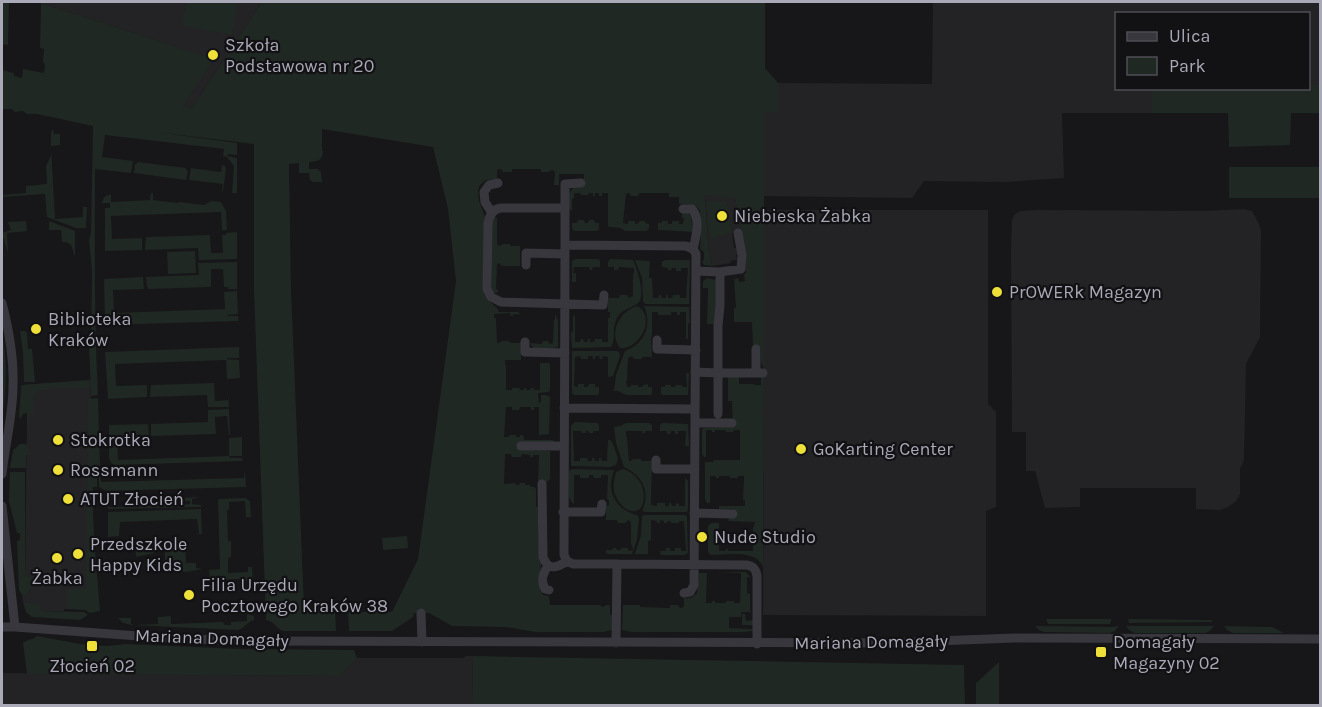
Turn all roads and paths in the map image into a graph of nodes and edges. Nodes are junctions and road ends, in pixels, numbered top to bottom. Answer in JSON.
{"nodes":[{"id":1,"x":498,"y":183,"type":"dead end"},
{"id":2,"x":581,"y":183,"type":"dead end"},
{"id":3,"x":565,"y":208,"type":"junction"},
{"id":4,"x":683,"y":209,"type":"dead end"},
{"id":5,"x":492,"y":213,"type":"junction"},
{"id":6,"x":738,"y":233,"type":"dead end"},
{"id":7,"x":565,"y":249,"type":"junction"},
{"id":8,"x":693,"y":249,"type":"junction"},
{"id":9,"x":526,"y":265,"type":"dead end"},
{"id":10,"x":696,"y":271,"type":"junction"},
{"id":11,"x":720,"y":272,"type":"junction"},
{"id":12,"x":2,"y":303,"type":"edge"},
{"id":13,"x":565,"y":303,"type":"junction"},
{"id":14,"x":604,"y":304,"type":"dead end"},
{"id":15,"x":525,"y":342,"type":"dead end"},
{"id":16,"x":657,"y":349,"type":"dead end"},
{"id":17,"x":756,"y":349,"type":"dead end"},
{"id":18,"x":696,"y":350,"type":"junction"},
{"id":19,"x":565,"y":353,"type":"junction"},
{"id":20,"x":695,"y":372,"type":"junction"},
{"id":21,"x":718,"y":373,"type":"junction"},
{"id":22,"x":564,"y":408,"type":"junction"},
{"id":23,"x":695,"y":410,"type":"junction"},
{"id":24,"x":718,"y":414,"type":"dead end"},
{"id":25,"x":695,"y":423,"type":"junction"},
{"id":26,"x":732,"y":423,"type":"dead end"},
{"id":27,"x":4,"y":431,"type":"edge"},
{"id":28,"x":521,"y":446,"type":"dead end"},
{"id":29,"x":564,"y":446,"type":"junction"},
{"id":30,"x":656,"y":469,"type":"dead end"},
{"id":31,"x":695,"y":469,"type":"junction"},
{"id":32,"x":2,"y":474,"type":"edge"},
{"id":33,"x":542,"y":484,"type":"dead end"},
{"id":34,"x":2,"y":506,"type":"edge"},
{"id":35,"x":563,"y":512,"type":"junction"},
{"id":36,"x":601,"y":512,"type":"dead end"},
{"id":37,"x":694,"y":513,"type":"junction"},
{"id":38,"x":733,"y":514,"type":"dead end"},
{"id":39,"x":567,"y":561,"type":"junction"},
{"id":40,"x":617,"y":564,"type":"junction"},
{"id":41,"x":694,"y":565,"type":"junction"},
{"id":42,"x":548,"y":566,"type":"junction"},
{"id":43,"x":549,"y":590,"type":"dead end"},
{"id":44,"x":684,"y":593,"type":"dead end"},
{"id":45,"x":421,"y":613,"type":"dead end"},
{"id":46,"x":2,"y":627,"type":"edge"},
{"id":47,"x":15,"y":627,"type":"junction"},
{"id":48,"x":1320,"y":639,"type":"edge"},
{"id":49,"x":422,"y":642,"type":"junction"},
{"id":50,"x":616,"y":643,"type":"junction"},
{"id":51,"x":757,"y":644,"type":"junction"}],
"edges":[{"from":1,"to":5,"type":"street"},
{"from":2,"to":3,"type":"street"},
{"from":3,"to":5,"type":"street"},
{"from":3,"to":7,"type":"street"},
{"from":4,"to":8,"type":"street"},
{"from":5,"to":13,"type":"street"},
{"from":6,"to":11,"type":"street"},
{"from":7,"to":8,"type":"street"},
{"from":7,"to":9,"type":"street"},
{"from":7,"to":13,"type":"street"},
{"from":8,"to":10,"type":"street"},
{"from":10,"to":11,"type":"street"},
{"from":10,"to":18,"type":"street"},
{"from":11,"to":21,"type":"street"},
{"from":12,"to":27,"type":"street"},
{"from":13,"to":14,"type":"street"},
{"from":13,"to":19,"type":"street"},
{"from":15,"to":19,"type":"street"},
{"from":16,"to":18,"type":"street"},
{"from":17,"to":21,"type":"street"},
{"from":18,"to":20,"type":"street"},
{"from":19,"to":22,"type":"street"},
{"from":20,"to":21,"type":"street"},
{"from":20,"to":23,"type":"street"},
{"from":21,"to":24,"type":"street"},
{"from":22,"to":23,"type":"street"},
{"from":22,"to":29,"type":"street"},
{"from":23,"to":25,"type":"street"},
{"from":25,"to":26,"type":"street"},
{"from":25,"to":31,"type":"street"},
{"from":27,"to":32,"type":"street"},
{"from":28,"to":29,"type":"street"},
{"from":29,"to":35,"type":"street"},
{"from":30,"to":31,"type":"street"},
{"from":31,"to":37,"type":"street"},
{"from":33,"to":42,"type":"street"},
{"from":34,"to":47,"type":"street"},
{"from":35,"to":36,"type":"street"},
{"from":35,"to":39,"type":"street"},
{"from":37,"to":38,"type":"street"},
{"from":37,"to":41,"type":"street"},
{"from":39,"to":40,"type":"street"},
{"from":39,"to":42,"type":"street"},
{"from":40,"to":41,"type":"street"},
{"from":40,"to":50,"type":"street"},
{"from":41,"to":44,"type":"street"},
{"from":41,"to":51,"type":"street"},
{"from":42,"to":43,"type":"street"},
{"from":45,"to":49,"type":"street"},
{"from":46,"to":47,"type":"street","name":"Mariana Domagały"},
{"from":47,"to":49,"type":"street","name":"Mariana Domagały"},
{"from":48,"to":51,"type":"street","name":"Mariana Domagały"},
{"from":49,"to":50,"type":"street","name":"Mariana Domagały"},
{"from":50,"to":51,"type":"street","name":"Mariana Domagały"}]}
